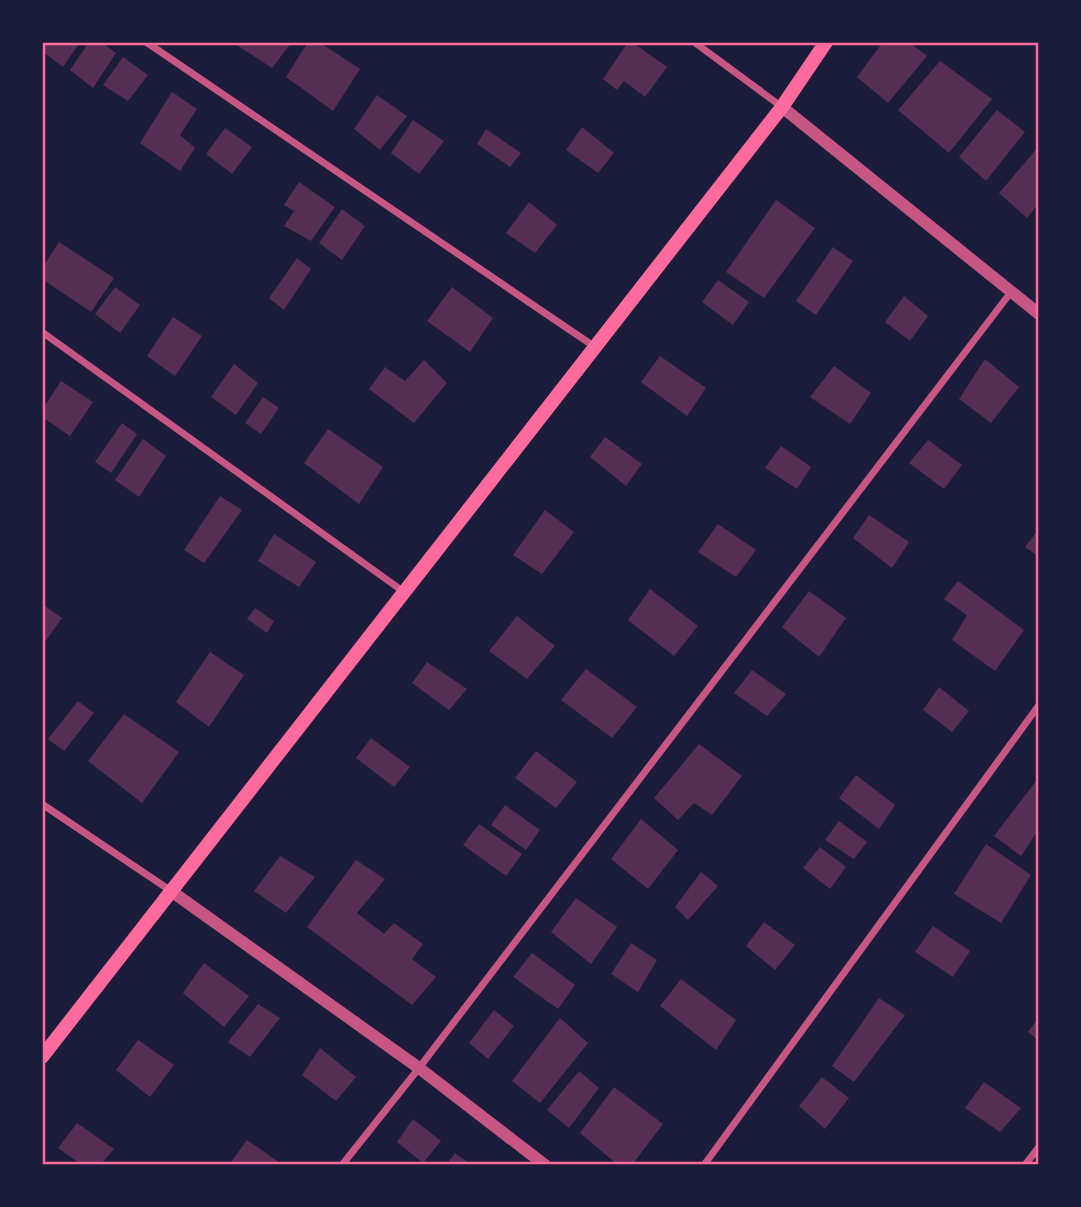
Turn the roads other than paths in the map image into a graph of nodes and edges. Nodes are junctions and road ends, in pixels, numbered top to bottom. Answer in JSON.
{"nodes":[{"id":1,"x":146,"y":42,"type":"edge"},
{"id":2,"x":694,"y":42,"type":"edge"},
{"id":3,"x":826,"y":42,"type":"edge"},
{"id":4,"x":782,"y":107,"type":"junction"},
{"id":5,"x":1011,"y":292,"type":"junction"},
{"id":6,"x":1039,"y":314,"type":"edge"},
{"id":7,"x":42,"y":332,"type":"edge"},
{"id":8,"x":595,"y":347,"type":"junction"},
{"id":9,"x":404,"y":592,"type":"junction"},
{"id":10,"x":1039,"y":705,"type":"edge"},
{"id":11,"x":42,"y":804,"type":"edge"},
{"id":12,"x":171,"y":891,"type":"junction"},
{"id":13,"x":42,"y":1057,"type":"edge"},
{"id":14,"x":419,"y":1068,"type":"junction"},
{"id":15,"x":1039,"y":1147,"type":"edge"},
{"id":16,"x":342,"y":1165,"type":"edge"},
{"id":17,"x":545,"y":1165,"type":"edge"},
{"id":18,"x":704,"y":1165,"type":"edge"},
{"id":19,"x":1025,"y":1165,"type":"edge"}],
"edges":[{"from":1,"to":8,"type":"street"},
{"from":2,"to":4,"type":"street"},
{"from":3,"to":4,"type":"main road"},
{"from":4,"to":5,"type":"street"},
{"from":4,"to":8,"type":"main road"},
{"from":5,"to":6,"type":"street"},
{"from":5,"to":14,"type":"street"},
{"from":7,"to":9,"type":"street"},
{"from":8,"to":9,"type":"main road"},
{"from":9,"to":12,"type":"main road"},
{"from":10,"to":18,"type":"street"},
{"from":11,"to":12,"type":"street"},
{"from":12,"to":13,"type":"main road"},
{"from":12,"to":14,"type":"street"},
{"from":14,"to":16,"type":"street"},
{"from":14,"to":17,"type":"street"},
{"from":15,"to":19,"type":"street"}]}
